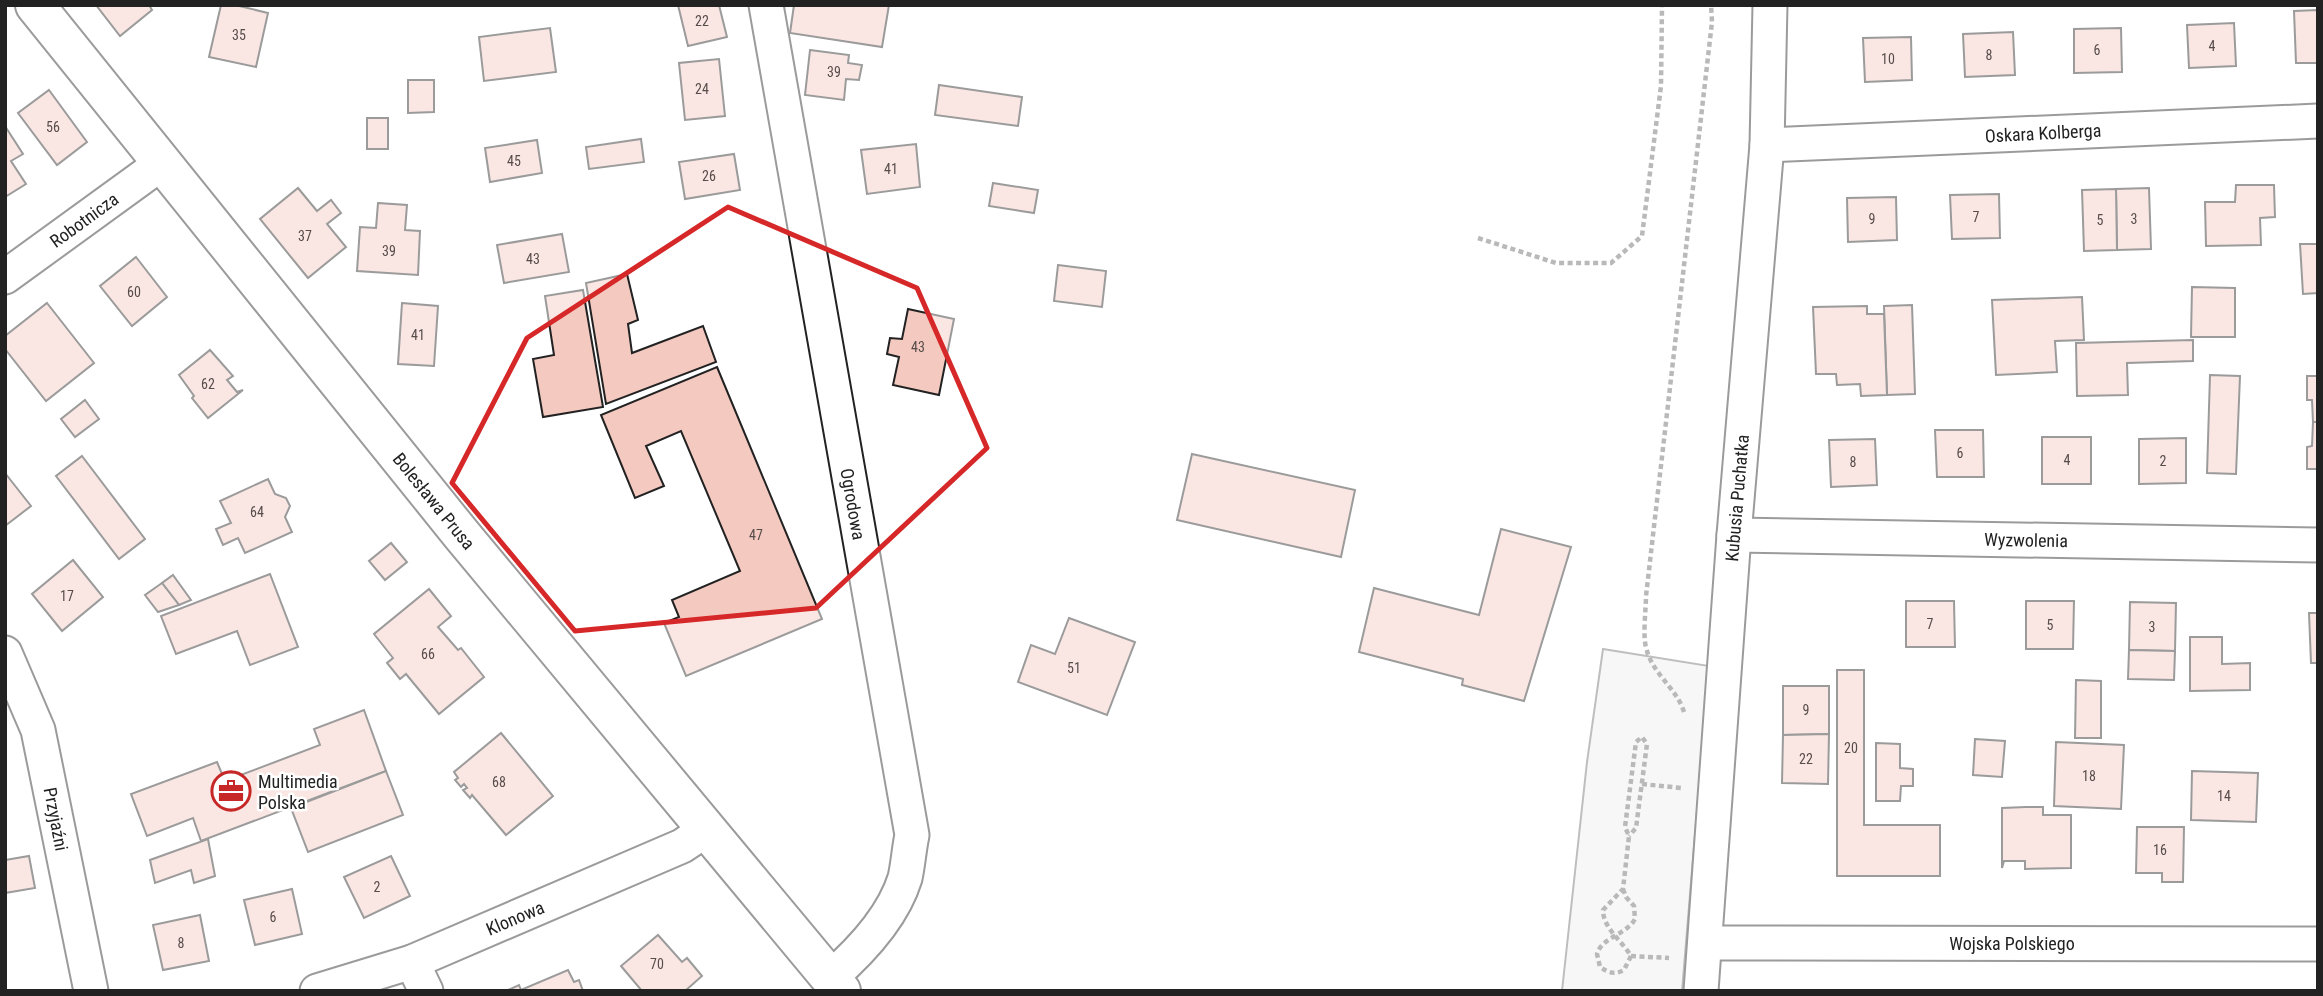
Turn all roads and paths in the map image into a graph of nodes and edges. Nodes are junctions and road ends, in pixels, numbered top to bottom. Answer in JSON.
{"nodes":[{"id":1,"x":35,"y":5,"type":"edge"},
{"id":2,"x":766,"y":5,"type":"edge"},
{"id":3,"x":1662,"y":5,"type":"edge"},
{"id":4,"x":1711,"y":5,"type":"edge"},
{"id":5,"x":1770,"y":5,"type":"edge"},
{"id":6,"x":2318,"y":121,"type":"edge"},
{"id":7,"x":1768,"y":145,"type":"junction"},
{"id":8,"x":162,"y":163,"type":"junction"},
{"id":9,"x":1478,"y":238,"type":"dead end"},
{"id":10,"x":5,"y":277,"type":"edge"},
{"id":11,"x":1734,"y":535,"type":"junction"},
{"id":12,"x":2318,"y":545,"type":"edge"},
{"id":13,"x":5,"y":653,"type":"edge"},
{"id":14,"x":1687,"y":722,"type":"dead end"},
{"id":15,"x":1642,"y":784,"type":"junction"},
{"id":16,"x":1685,"y":789,"type":"dead end"},
{"id":17,"x":706,"y":830,"type":"junction"},
{"id":18,"x":1629,"y":836,"type":"junction"},
{"id":19,"x":1623,"y":889,"type":"junction"},
{"id":20,"x":1616,"y":936,"type":"junction"},
{"id":21,"x":1706,"y":943,"type":"junction"},
{"id":22,"x":2318,"y":944,"type":"edge"},
{"id":23,"x":1671,"y":945,"type":"dead end"},
{"id":24,"x":1631,"y":956,"type":"junction"},
{"id":25,"x":1670,"y":958,"type":"junction"},
{"id":26,"x":1669,"y":969,"type":"dead end"},
{"id":27,"x":419,"y":976,"type":"edge"},
{"id":28,"x":836,"y":985,"type":"edge"},
{"id":29,"x":91,"y":991,"type":"edge"},
{"id":30,"x":317,"y":991,"type":"edge"},
{"id":31,"x":1701,"y":991,"type":"edge"}],
"edges":[{"from":1,"to":8,"type":"street","name":"Bolesława Prusa"},
{"from":2,"to":28,"type":"street","name":"Ogrodowa"},
{"from":3,"to":9,"type":"path"},
{"from":4,"to":14,"type":"path"},
{"from":5,"to":7,"type":"street","name":"Kubusia Puchatka"},
{"from":6,"to":7,"type":"street","name":"Oskara Kolberga"},
{"from":7,"to":11,"type":"street","name":"Kubusia Puchatka"},
{"from":8,"to":10,"type":"street","name":"Robotnicza"},
{"from":8,"to":17,"type":"street","name":"Bolesława Prusa"},
{"from":11,"to":12,"type":"street","name":"Wyzwolenia"},
{"from":11,"to":21,"type":"street","name":"Kubusia Puchatka"},
{"from":13,"to":29,"type":"street","name":"Przyjaźni"},
{"from":15,"to":16,"type":"path"},
{"from":15,"to":18,"type":"path"},
{"from":15,"to":18,"type":"path"},
{"from":17,"to":27,"type":"street","name":"Klonowa"},
{"from":17,"to":28,"type":"street","name":"Bolesława Prusa"},
{"from":18,"to":19,"type":"path"},
{"from":19,"to":20,"type":"path"},
{"from":19,"to":20,"type":"path"},
{"from":20,"to":24,"type":"path"},
{"from":20,"to":24,"type":"path"},
{"from":21,"to":22,"type":"street","name":"Wojska Polskiego"},
{"from":21,"to":31,"type":"street","name":"Kubusia Puchatka"},
{"from":23,"to":25,"type":"path"},
{"from":24,"to":25,"type":"path"},
{"from":25,"to":26,"type":"path"},
{"from":27,"to":30,"type":"street","name":"Klonowa"}]}
